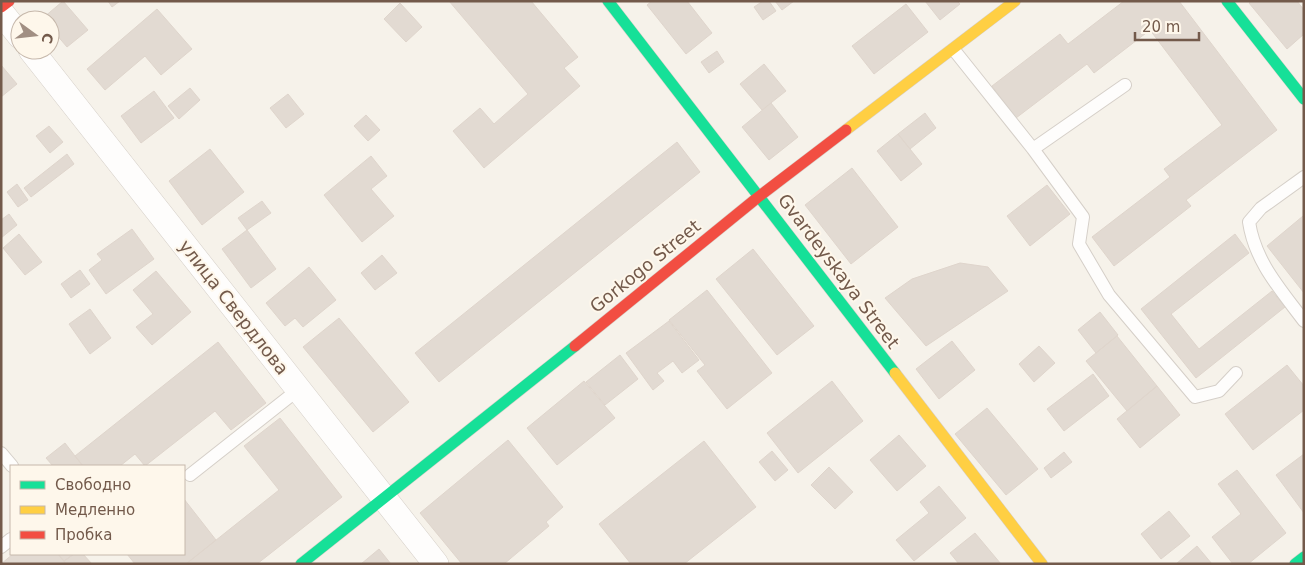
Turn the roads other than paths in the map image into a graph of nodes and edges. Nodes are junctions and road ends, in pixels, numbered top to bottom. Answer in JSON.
{"nodes":[{"id":1,"x":9,"y":1,"type":"edge"},
{"id":2,"x":608,"y":1,"type":"edge"},
{"id":3,"x":1015,"y":1,"type":"edge"},
{"id":4,"x":1228,"y":1,"type":"edge"},
{"id":5,"x":1,"y":7,"type":"edge"},
{"id":6,"x":1,"y":12,"type":"edge"},
{"id":7,"x":10,"y":23,"type":"edge"},
{"id":8,"x":954,"y":50,"type":"junction"},
{"id":9,"x":39,"y":60,"type":"edge"},
{"id":10,"x":1124,"y":85,"type":"dead end"},
{"id":11,"x":1304,"y":99,"type":"edge"},
{"id":12,"x":1033,"y":150,"type":"junction"},
{"id":13,"x":1304,"y":178,"type":"edge"},
{"id":14,"x":760,"y":196,"type":"junction"},
{"id":15,"x":1304,"y":321,"type":"edge"},
{"id":16,"x":1236,"y":373,"type":"dead end"},
{"id":17,"x":299,"y":389,"type":"junction"},
{"id":18,"x":1,"y":453,"type":"edge"},
{"id":19,"x":11,"y":465,"type":"edge"},
{"id":20,"x":190,"y":475,"type":"dead end"},
{"id":21,"x":385,"y":499,"type":"junction"},
{"id":22,"x":1304,"y":557,"type":"edge"},
{"id":23,"x":301,"y":564,"type":"edge"},
{"id":24,"x":436,"y":564,"type":"edge"},
{"id":25,"x":1042,"y":564,"type":"edge"},
{"id":26,"x":1295,"y":564,"type":"edge"}],
"edges":[{"from":1,"to":5,"type":"street"},
{"from":2,"to":14,"type":"street","name":"Gvardeyskaya Street"},
{"from":3,"to":8,"type":"street","name":"Gorkogo Street"},
{"from":4,"to":11,"type":"street"},
{"from":6,"to":7,"type":"street"},
{"from":8,"to":12,"type":"lane"},
{"from":8,"to":14,"type":"street","name":"Gorkogo Street"},
{"from":9,"to":17,"type":"street","name":"улица Свердлова"},
{"from":10,"to":12,"type":"lane"},
{"from":12,"to":16,"type":"lane"},
{"from":13,"to":15,"type":"lane"},
{"from":14,"to":21,"type":"street","name":"Gorkogo Street"},
{"from":14,"to":25,"type":"street","name":"Gvardeyskaya Street"},
{"from":17,"to":20,"type":"lane"},
{"from":17,"to":21,"type":"street","name":"улица Свердлова"},
{"from":18,"to":19,"type":"lane"},
{"from":21,"to":23,"type":"street","name":"Gorkogo Street"},
{"from":21,"to":24,"type":"street","name":"улица Свердлова"},
{"from":22,"to":26,"type":"street"}]}
